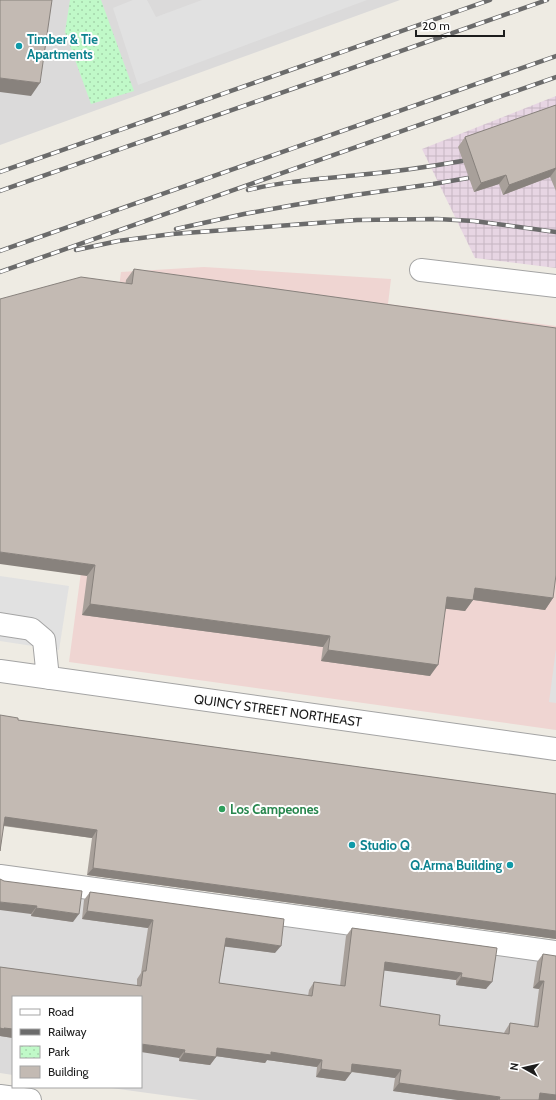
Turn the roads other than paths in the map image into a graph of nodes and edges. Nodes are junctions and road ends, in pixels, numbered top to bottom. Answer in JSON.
{"nodes":[{"id":1,"x":421,"y":270,"type":"dead end"},
{"id":2,"x":556,"y":286,"type":"edge"},
{"id":3,"x":0,"y":624,"type":"edge"},
{"id":4,"x":0,"y":671,"type":"edge"},
{"id":5,"x":48,"y":678,"type":"junction"},
{"id":6,"x":556,"y":749,"type":"edge"},
{"id":7,"x":0,"y":876,"type":"edge"},
{"id":8,"x":556,"y":952,"type":"edge"},
{"id":9,"x":0,"y":1096,"type":"edge"},
{"id":10,"x":30,"y":1100,"type":"edge"}],
"edges":[{"from":1,"to":2,"type":"street"},
{"from":3,"to":5,"type":"street"},
{"from":4,"to":5,"type":"street","name":"QUINCY STREET NORTHEAST"},
{"from":5,"to":6,"type":"street","name":"QUINCY STREET NORTHEAST"},
{"from":7,"to":8,"type":"street"},
{"from":9,"to":10,"type":"street"}]}
